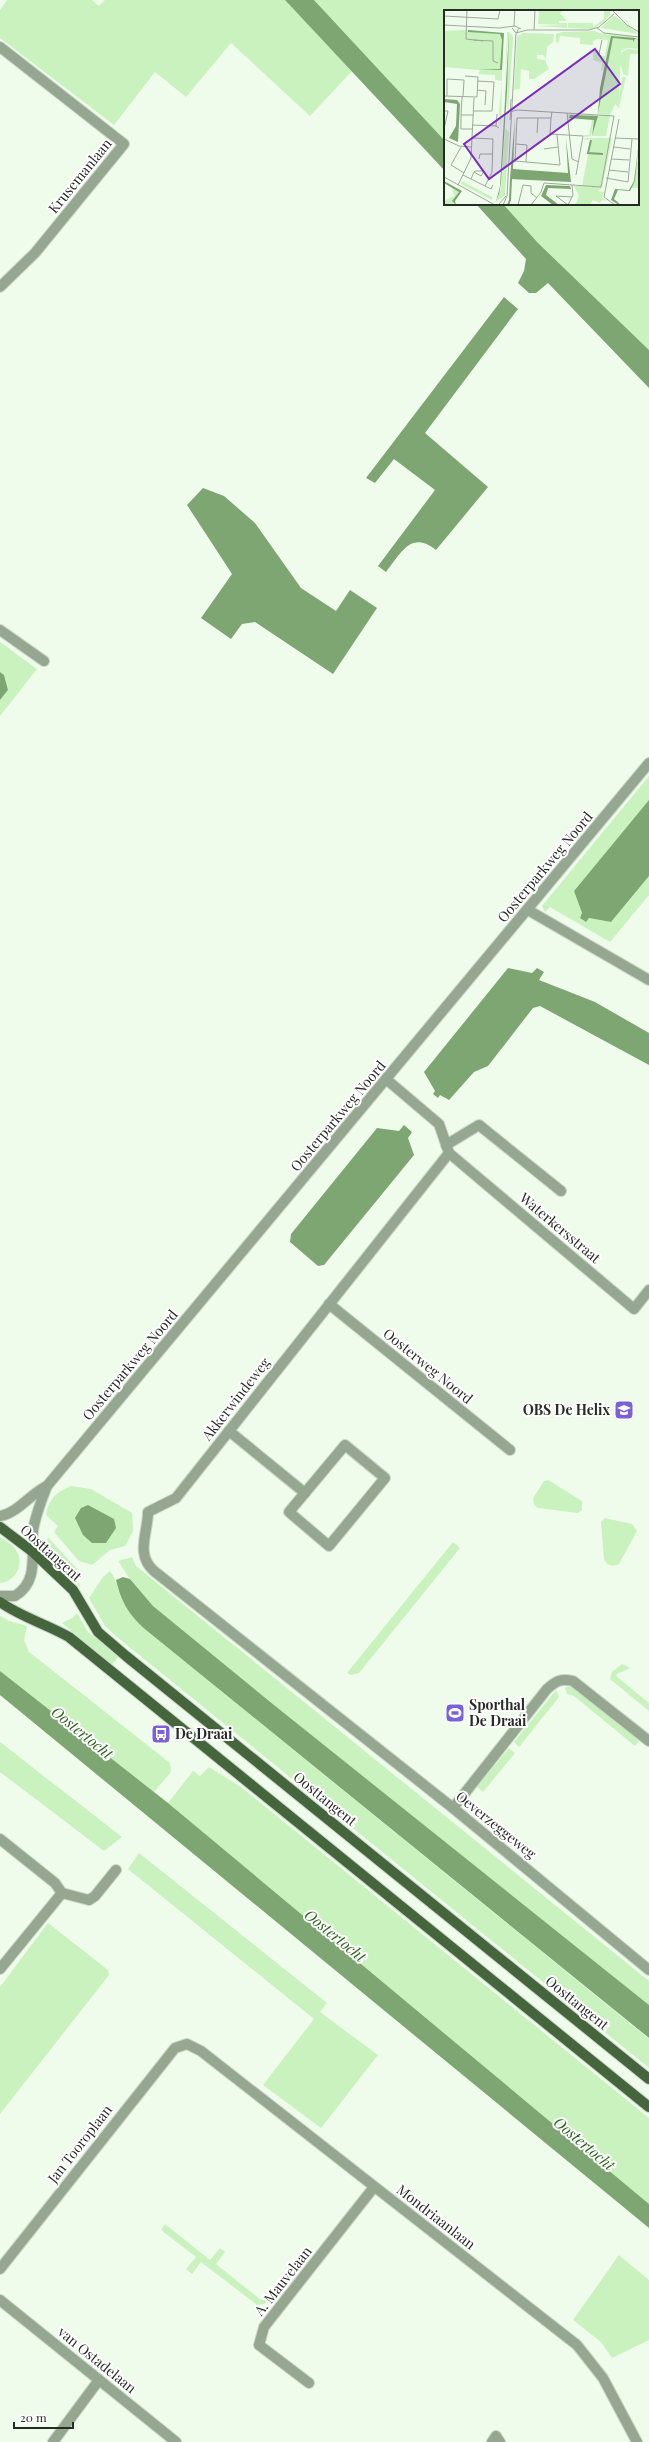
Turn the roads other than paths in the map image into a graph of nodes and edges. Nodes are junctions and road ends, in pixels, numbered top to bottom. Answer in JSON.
{"nodes":[{"id":1,"x":0,"y":47,"type":"edge"},
{"id":2,"x":0,"y":287,"type":"edge"},
{"id":3,"x":0,"y":630,"type":"edge"},
{"id":4,"x":44,"y":661,"type":"dead end"},
{"id":5,"x":649,"y":762,"type":"edge"},
{"id":6,"x":528,"y":910,"type":"junction"},
{"id":7,"x":649,"y":980,"type":"edge"},
{"id":8,"x":386,"y":1079,"type":"junction"},
{"id":9,"x":448,"y":1149,"type":"junction"},
{"id":10,"x":561,"y":1191,"type":"dead end"},
{"id":11,"x":649,"y":1290,"type":"edge"},
{"id":12,"x":329,"y":1304,"type":"junction"},
{"id":13,"x":229,"y":1431,"type":"junction"},
{"id":14,"x":510,"y":1450,"type":"dead end"},
{"id":15,"x":47,"y":1486,"type":"junction"},
{"id":16,"x":305,"y":1493,"type":"junction"},
{"id":17,"x":0,"y":1516,"type":"edge"},
{"id":18,"x":0,"y":1527,"type":"edge"},
{"id":19,"x":33,"y":1552,"type":"junction"},
{"id":20,"x":0,"y":1596,"type":"edge"},
{"id":21,"x":0,"y":1602,"type":"edge"},
{"id":22,"x":324,"y":1704,"type":"joint"},
{"id":23,"x":649,"y":1742,"type":"edge"},
{"id":24,"x":453,"y":1808,"type":"junction"},
{"id":25,"x":0,"y":1839,"type":"edge"},
{"id":26,"x":116,"y":1870,"type":"dead end"},
{"id":27,"x":62,"y":1893,"type":"junction"},
{"id":28,"x":0,"y":1969,"type":"edge"},
{"id":29,"x":649,"y":1970,"type":"edge"},
{"id":30,"x":187,"y":2044,"type":"joint"},
{"id":31,"x":649,"y":2080,"type":"edge"},
{"id":32,"x":649,"y":2107,"type":"edge"},
{"id":33,"x":374,"y":2186,"type":"junction"},
{"id":34,"x":0,"y":2268,"type":"edge"},
{"id":35,"x":0,"y":2300,"type":"edge"},
{"id":36,"x":99,"y":2380,"type":"junction"},
{"id":37,"x":309,"y":2383,"type":"dead end"},
{"id":38,"x":53,"y":2442,"type":"edge"},
{"id":39,"x":176,"y":2442,"type":"edge"},
{"id":40,"x":492,"y":2442,"type":"edge"},
{"id":41,"x":500,"y":2442,"type":"edge"},
{"id":42,"x":637,"y":2442,"type":"edge"}],
"edges":[{"from":1,"to":2,"type":"street","name":"Krusemanlaan"},
{"from":3,"to":4,"type":"street"},
{"from":5,"to":6,"type":"street","name":"Oosterparkweg Noord"},
{"from":6,"to":7,"type":"street"},
{"from":6,"to":8,"type":"street","name":"Oosterparkweg Noord"},
{"from":8,"to":9,"type":"street"},
{"from":8,"to":15,"type":"street","name":"Oosterparkweg Noord"},
{"from":9,"to":10,"type":"street"},
{"from":9,"to":11,"type":"street","name":"Waterkersstraat"},
{"from":9,"to":12,"type":"street","name":"Akkerwindeweg"},
{"from":12,"to":13,"type":"street","name":"Akkerwindeweg"},
{"from":12,"to":14,"type":"street","name":"Oosterweg Noord"},
{"from":13,"to":16,"type":"street"},
{"from":13,"to":22,"type":"street","name":"Akkerwindeweg"},
{"from":15,"to":17,"type":"street","name":"Oosterparkweg Noord"},
{"from":15,"to":19,"type":"street","name":"Oosterparkweg Noord"},
{"from":16,"to":16,"type":"street"},
{"from":18,"to":19,"type":"main road","name":"Oosttangent"},
{"from":19,"to":20,"type":"street","name":"Oosterparkweg Noord"},
{"from":19,"to":31,"type":"main road","name":"Oosttangent"},
{"from":21,"to":32,"type":"main road"},
{"from":22,"to":24,"type":"street","name":"Oeverzeggeweg"},
{"from":23,"to":24,"type":"street"},
{"from":24,"to":29,"type":"street","name":"Oeverzeggeweg"},
{"from":25,"to":27,"type":"street"},
{"from":26,"to":27,"type":"street"},
{"from":27,"to":28,"type":"street"},
{"from":30,"to":33,"type":"street","name":"Mondriaanlaan"},
{"from":30,"to":34,"type":"street","name":"Jan Tooroplaan"},
{"from":33,"to":37,"type":"street","name":"A. Mauvelaan"},
{"from":33,"to":42,"type":"street","name":"Mondriaanlaan"},
{"from":35,"to":36,"type":"street","name":"van Ostadelaan"},
{"from":36,"to":38,"type":"street"},
{"from":36,"to":39,"type":"street","name":"van Ostadelaan"},
{"from":40,"to":41,"type":"street"}]}
